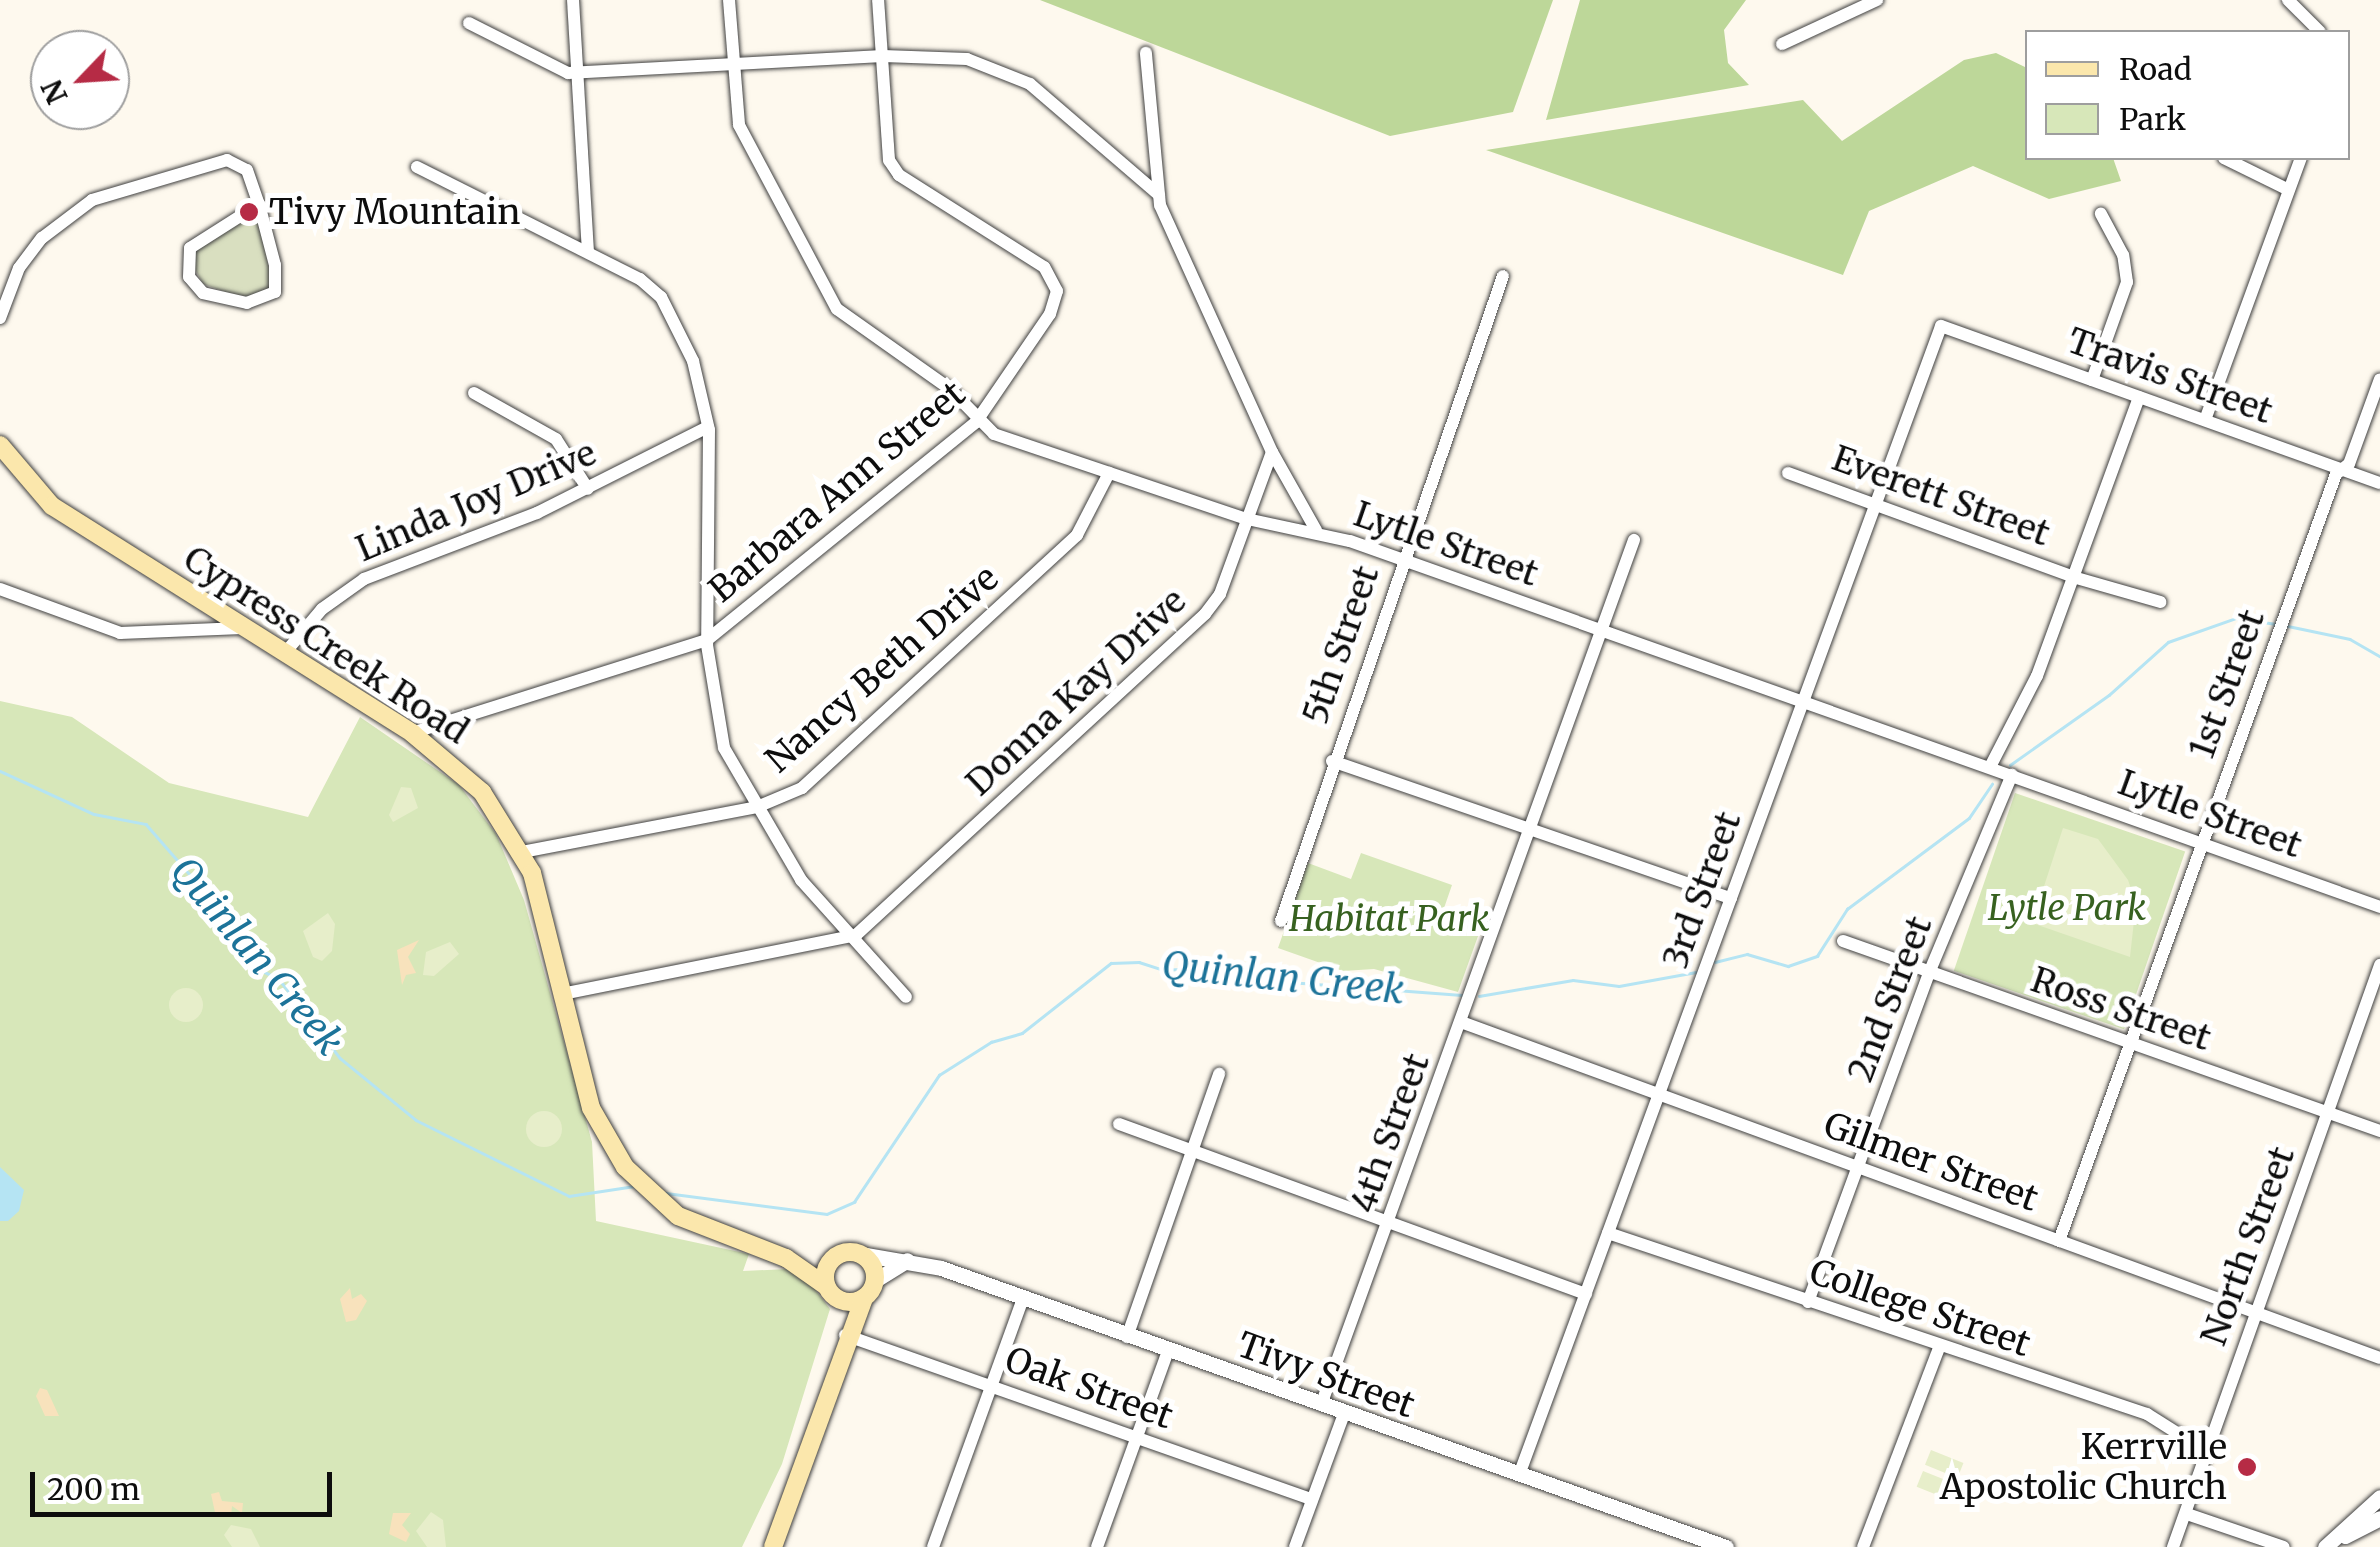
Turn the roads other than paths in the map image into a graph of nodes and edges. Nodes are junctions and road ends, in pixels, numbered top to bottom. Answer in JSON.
{"nodes":[{"id":1,"x":574,"y":0,"type":"edge"},
{"id":2,"x":728,"y":0,"type":"edge"},
{"id":3,"x":878,"y":0,"type":"edge"},
{"id":4,"x":1878,"y":0,"type":"edge"},
{"id":5,"x":2288,"y":0,"type":"edge"},
{"id":6,"x":469,"y":23,"type":"dead end"},
{"id":7,"x":2318,"y":30,"type":"edge"},
{"id":8,"x":1782,"y":44,"type":"dead end"},
{"id":9,"x":1146,"y":53,"type":"dead end"},
{"id":10,"x":882,"y":56,"type":"junction"},
{"id":11,"x":732,"y":67,"type":"junction"},
{"id":12,"x":578,"y":73,"type":"junction"},
{"id":13,"x":2228,"y":160,"type":"edge"},
{"id":14,"x":2300,"y":160,"type":"edge"},
{"id":15,"x":417,"y":166,"type":"dead end"},
{"id":16,"x":2289,"y":190,"type":"junction"},
{"id":17,"x":1159,"y":195,"type":"junction"},
{"id":18,"x":258,"y":204,"type":"junction"},
{"id":19,"x":2101,"y":214,"type":"dead end"},
{"id":20,"x":588,"y":252,"type":"junction"},
{"id":21,"x":1502,"y":276,"type":"dead end"},
{"id":22,"x":0,"y":318,"type":"edge"},
{"id":23,"x":1941,"y":326,"type":"joint"},
{"id":24,"x":2380,"y":379,"type":"edge"},
{"id":25,"x":2092,"y":380,"type":"junction"},
{"id":26,"x":474,"y":392,"type":"dead end"},
{"id":27,"x":2139,"y":396,"type":"junction"},
{"id":28,"x":978,"y":418,"type":"junction"},
{"id":29,"x":2205,"y":420,"type":"junction"},
{"id":30,"x":708,"y":427,"type":"junction"},
{"id":31,"x":0,"y":445,"type":"edge"},
{"id":32,"x":1272,"y":452,"type":"junction"},
{"id":33,"x":2342,"y":469,"type":"junction"},
{"id":34,"x":1788,"y":472,"type":"dead end"},
{"id":35,"x":1109,"y":473,"type":"junction"},
{"id":36,"x":2380,"y":483,"type":"edge"},
{"id":37,"x":588,"y":489,"type":"junction"},
{"id":38,"x":1876,"y":503,"type":"junction"},
{"id":39,"x":1246,"y":519,"type":"junction"},
{"id":40,"x":1316,"y":530,"type":"junction"},
{"id":41,"x":1634,"y":540,"type":"dead end"},
{"id":42,"x":1402,"y":560,"type":"junction"},
{"id":43,"x":2073,"y":577,"type":"junction"},
{"id":44,"x":0,"y":589,"type":"edge"},
{"id":45,"x":2160,"y":602,"type":"dead end"},
{"id":46,"x":242,"y":628,"type":"junction"},
{"id":47,"x":1602,"y":630,"type":"junction"},
{"id":48,"x":706,"y":640,"type":"junction"},
{"id":49,"x":284,"y":654,"type":"junction"},
{"id":50,"x":1804,"y":704,"type":"junction"},
{"id":51,"x":412,"y":733,"type":"junction"},
{"id":52,"x":1332,"y":761,"type":"junction"},
{"id":53,"x":1990,"y":768,"type":"junction"},
{"id":54,"x":2012,"y":775,"type":"junction"},
{"id":55,"x":757,"y":806,"type":"junction"},
{"id":56,"x":1530,"y":829,"type":"junction"},
{"id":57,"x":2200,"y":844,"type":"junction"},
{"id":58,"x":522,"y":852,"type":"junction"},
{"id":59,"x":1731,"y":898,"type":"junction"},
{"id":60,"x":2380,"y":907,"type":"edge"},
{"id":61,"x":1281,"y":922,"type":"dead end"},
{"id":62,"x":852,"y":937,"type":"junction"},
{"id":63,"x":1843,"y":941,"type":"dead end"},
{"id":64,"x":2380,"y":966,"type":"edge"},
{"id":65,"x":1929,"y":973,"type":"junction"},
{"id":66,"x":562,"y":994,"type":"junction"},
{"id":67,"x":906,"y":997,"type":"dead end"},
{"id":68,"x":1461,"y":1022,"type":"junction"},
{"id":69,"x":2130,"y":1044,"type":"junction"},
{"id":70,"x":1219,"y":1074,"type":"dead end"},
{"id":71,"x":1659,"y":1095,"type":"junction"},
{"id":72,"x":2327,"y":1113,"type":"junction"},
{"id":73,"x":1119,"y":1124,"type":"dead end"},
{"id":74,"x":2380,"y":1131,"type":"edge"},
{"id":75,"x":1192,"y":1151,"type":"junction"},
{"id":76,"x":1859,"y":1168,"type":"junction"},
{"id":77,"x":1390,"y":1222,"type":"junction"},
{"id":78,"x":1608,"y":1233,"type":"junction"},
{"id":79,"x":2058,"y":1240,"type":"junction"},
{"id":80,"x":860,"y":1254,"type":"junction"},
{"id":81,"x":836,"y":1256,"type":"junction"},
{"id":82,"x":786,"y":1258,"type":"junction"},
{"id":83,"x":907,"y":1260,"type":"junction"},
{"id":84,"x":874,"y":1281,"type":"junction"},
{"id":85,"x":831,"y":1292,"type":"junction"},
{"id":86,"x":1586,"y":1294,"type":"junction"},
{"id":87,"x":864,"y":1298,"type":"junction"},
{"id":88,"x":1023,"y":1298,"type":"junction"},
{"id":89,"x":1808,"y":1302,"type":"junction"},
{"id":90,"x":2256,"y":1312,"type":"junction"},
{"id":91,"x":845,"y":1335,"type":"junction"},
{"id":92,"x":1127,"y":1337,"type":"junction"},
{"id":93,"x":1940,"y":1348,"type":"junction"},
{"id":94,"x":1168,"y":1351,"type":"junction"},
{"id":95,"x":2380,"y":1358,"type":"edge"},
{"id":96,"x":991,"y":1385,"type":"junction"},
{"id":97,"x":1321,"y":1406,"type":"junction"},
{"id":98,"x":1344,"y":1414,"type":"junction"},
{"id":99,"x":1137,"y":1437,"type":"junction"},
{"id":100,"x":2206,"y":1452,"type":"junction"},
{"id":101,"x":1520,"y":1475,"type":"junction"},
{"id":102,"x":2380,"y":1497,"type":"edge"},
{"id":103,"x":1312,"y":1499,"type":"junction"},
{"id":104,"x":2187,"y":1514,"type":"junction"},
{"id":105,"x":2380,"y":1518,"type":"edge"},
{"id":106,"x":2329,"y":1544,"type":"edge"},
{"id":107,"x":773,"y":1547,"type":"edge"},
{"id":108,"x":932,"y":1547,"type":"edge"},
{"id":109,"x":1098,"y":1547,"type":"edge"},
{"id":110,"x":1294,"y":1547,"type":"edge"},
{"id":111,"x":1726,"y":1547,"type":"edge"},
{"id":112,"x":1863,"y":1547,"type":"edge"},
{"id":113,"x":2173,"y":1547,"type":"edge"},
{"id":114,"x":2284,"y":1547,"type":"edge"}],
"edges":[{"from":1,"to":12,"type":"street"},
{"from":2,"to":11,"type":"street","name":"Lytle Street"},
{"from":3,"to":10,"type":"street","name":"Barbara Ann Street"},
{"from":4,"to":8,"type":"street"},
{"from":5,"to":7,"type":"street"},
{"from":6,"to":12,"type":"street"},
{"from":9,"to":17,"type":"street"},
{"from":10,"to":11,"type":"street"},
{"from":10,"to":17,"type":"street"},
{"from":10,"to":28,"type":"street","name":"Barbara Ann Street"},
{"from":11,"to":12,"type":"street"},
{"from":11,"to":28,"type":"street","name":"Lytle Street"},
{"from":12,"to":20,"type":"street"},
{"from":13,"to":16,"type":"street"},
{"from":14,"to":16,"type":"street"},
{"from":15,"to":20,"type":"street"},
{"from":16,"to":29,"type":"street"},
{"from":17,"to":32,"type":"street"},
{"from":18,"to":18,"type":"street"},
{"from":18,"to":22,"type":"street"},
{"from":19,"to":25,"type":"street"},
{"from":20,"to":30,"type":"street"},
{"from":21,"to":42,"type":"street","name":"5th Street"},
{"from":23,"to":25,"type":"street","name":"Travis Street"},
{"from":23,"to":38,"type":"street","name":"3rd Street"},
{"from":24,"to":33,"type":"street","name":"1st Street"},
{"from":25,"to":27,"type":"street","name":"Travis Street"},
{"from":26,"to":37,"type":"street"},
{"from":27,"to":29,"type":"street","name":"Travis Street"},
{"from":27,"to":43,"type":"street"},
{"from":28,"to":35,"type":"street","name":"Lytle Street"},
{"from":28,"to":48,"type":"street","name":"Barbara Ann Street"},
{"from":29,"to":33,"type":"street","name":"Travis Street"},
{"from":30,"to":37,"type":"street","name":"Linda Joy Drive"},
{"from":30,"to":48,"type":"street"},
{"from":31,"to":46,"type":"main road","name":"Cypress Creek Road"},
{"from":32,"to":39,"type":"street","name":"Donna Kay Drive"},
{"from":32,"to":40,"type":"street"},
{"from":33,"to":36,"type":"street","name":"Travis Street"},
{"from":33,"to":57,"type":"street","name":"1st Street"},
{"from":34,"to":38,"type":"street","name":"Everett Street"},
{"from":35,"to":39,"type":"street","name":"Lytle Street"},
{"from":35,"to":55,"type":"street","name":"Nancy Beth Drive"},
{"from":37,"to":49,"type":"street","name":"Linda Joy Drive"},
{"from":38,"to":43,"type":"street","name":"Everett Street"},
{"from":38,"to":50,"type":"street","name":"3rd Street"},
{"from":39,"to":40,"type":"street","name":"Lytle Street"},
{"from":39,"to":62,"type":"street","name":"Donna Kay Drive"},
{"from":40,"to":42,"type":"street","name":"Lytle Street"},
{"from":41,"to":47,"type":"street","name":"4th Street"},
{"from":42,"to":47,"type":"street","name":"Lytle Street"},
{"from":42,"to":52,"type":"street","name":"5th Street"},
{"from":43,"to":45,"type":"street","name":"Everett Street"},
{"from":43,"to":53,"type":"street"},
{"from":44,"to":46,"type":"street"},
{"from":46,"to":49,"type":"main road","name":"Cypress Creek Road"},
{"from":47,"to":50,"type":"street","name":"Lytle Street"},
{"from":47,"to":56,"type":"street","name":"4th Street"},
{"from":48,"to":51,"type":"street","name":"Barbara Ann Street"},
{"from":48,"to":55,"type":"street"},
{"from":49,"to":51,"type":"main road","name":"Cypress Creek Road"},
{"from":50,"to":53,"type":"street","name":"Lytle Street"},
{"from":50,"to":59,"type":"street","name":"3rd Street"},
{"from":51,"to":58,"type":"main road","name":"Cypress Creek Road"},
{"from":52,"to":56,"type":"street"},
{"from":52,"to":61,"type":"street","name":"5th Street"},
{"from":53,"to":54,"type":"street","name":"Lytle Street"},
{"from":54,"to":57,"type":"street","name":"Lytle Street"},
{"from":54,"to":65,"type":"street","name":"2nd Street"},
{"from":55,"to":58,"type":"street","name":"Nancy Beth Drive"},
{"from":55,"to":62,"type":"street"},
{"from":56,"to":59,"type":"street"},
{"from":56,"to":68,"type":"street","name":"4th Street"},
{"from":57,"to":60,"type":"street","name":"Lytle Street"},
{"from":57,"to":69,"type":"street","name":"1st Street"},
{"from":58,"to":66,"type":"main road","name":"Cypress Creek Road"},
{"from":59,"to":71,"type":"street","name":"3rd Street"},
{"from":62,"to":66,"type":"street"},
{"from":62,"to":67,"type":"street"},
{"from":63,"to":65,"type":"street","name":"Ross Street"},
{"from":64,"to":72,"type":"street","name":"North Street"},
{"from":65,"to":69,"type":"street","name":"Ross Street"},
{"from":65,"to":76,"type":"street","name":"2nd Street"},
{"from":66,"to":82,"type":"main road","name":"Cypress Creek Road"},
{"from":68,"to":71,"type":"street","name":"Gilmer Street"},
{"from":68,"to":77,"type":"street","name":"4th Street"},
{"from":69,"to":72,"type":"street","name":"Ross Street"},
{"from":69,"to":79,"type":"street","name":"1st Street"},
{"from":70,"to":75,"type":"street"},
{"from":71,"to":76,"type":"street","name":"Gilmer Street"},
{"from":71,"to":78,"type":"street","name":"3rd Street"},
{"from":72,"to":74,"type":"street","name":"Ross Street"},
{"from":72,"to":90,"type":"street","name":"North Street"},
{"from":73,"to":75,"type":"street"},
{"from":75,"to":77,"type":"street"},
{"from":75,"to":92,"type":"street"},
{"from":76,"to":79,"type":"street","name":"Gilmer Street"},
{"from":76,"to":89,"type":"street","name":"2nd Street"},
{"from":77,"to":86,"type":"street"},
{"from":77,"to":97,"type":"street","name":"4th Street"},
{"from":78,"to":86,"type":"street","name":"3rd Street"},
{"from":78,"to":89,"type":"street","name":"College Street"},
{"from":79,"to":90,"type":"street","name":"Gilmer Street"},
{"from":80,"to":81,"type":"main road"},
{"from":80,"to":83,"type":"street","name":"Tivy Street"},
{"from":80,"to":84,"type":"main road"},
{"from":81,"to":82,"type":"main road","name":"Cypress Creek Road"},
{"from":81,"to":85,"type":"main road"},
{"from":82,"to":85,"type":"main road","name":"Cypress Creek Road"},
{"from":83,"to":84,"type":"street"},
{"from":83,"to":88,"type":"street","name":"Tivy Street"},
{"from":84,"to":87,"type":"main road"},
{"from":85,"to":87,"type":"main road"},
{"from":85,"to":91,"type":"main road"},
{"from":86,"to":101,"type":"street","name":"3rd Street"},
{"from":87,"to":91,"type":"main road"},
{"from":88,"to":92,"type":"street","name":"Tivy Street"},
{"from":88,"to":96,"type":"street"},
{"from":89,"to":93,"type":"street","name":"College Street"},
{"from":90,"to":95,"type":"street","name":"Gilmer Street"},
{"from":90,"to":100,"type":"street","name":"North Street"},
{"from":91,"to":96,"type":"street","name":"Oak Street"},
{"from":91,"to":107,"type":"main road"},
{"from":92,"to":94,"type":"street","name":"Tivy Street"},
{"from":93,"to":100,"type":"street","name":"College Street"},
{"from":93,"to":112,"type":"street"},
{"from":94,"to":97,"type":"street","name":"Tivy Street"},
{"from":94,"to":99,"type":"street"},
{"from":96,"to":99,"type":"street","name":"Oak Street"},
{"from":96,"to":108,"type":"street"},
{"from":97,"to":98,"type":"street","name":"Tivy Street"},
{"from":98,"to":101,"type":"street","name":"Tivy Street"},
{"from":98,"to":103,"type":"street"},
{"from":99,"to":103,"type":"street","name":"Oak Street"},
{"from":99,"to":109,"type":"street"},
{"from":100,"to":104,"type":"street","name":"North Street"},
{"from":101,"to":111,"type":"street","name":"Tivy Street"},
{"from":102,"to":106,"type":"street"},
{"from":103,"to":110,"type":"street"},
{"from":104,"to":113,"type":"street","name":"North Street"},
{"from":104,"to":114,"type":"street"},
{"from":105,"to":106,"type":"street"}]}
